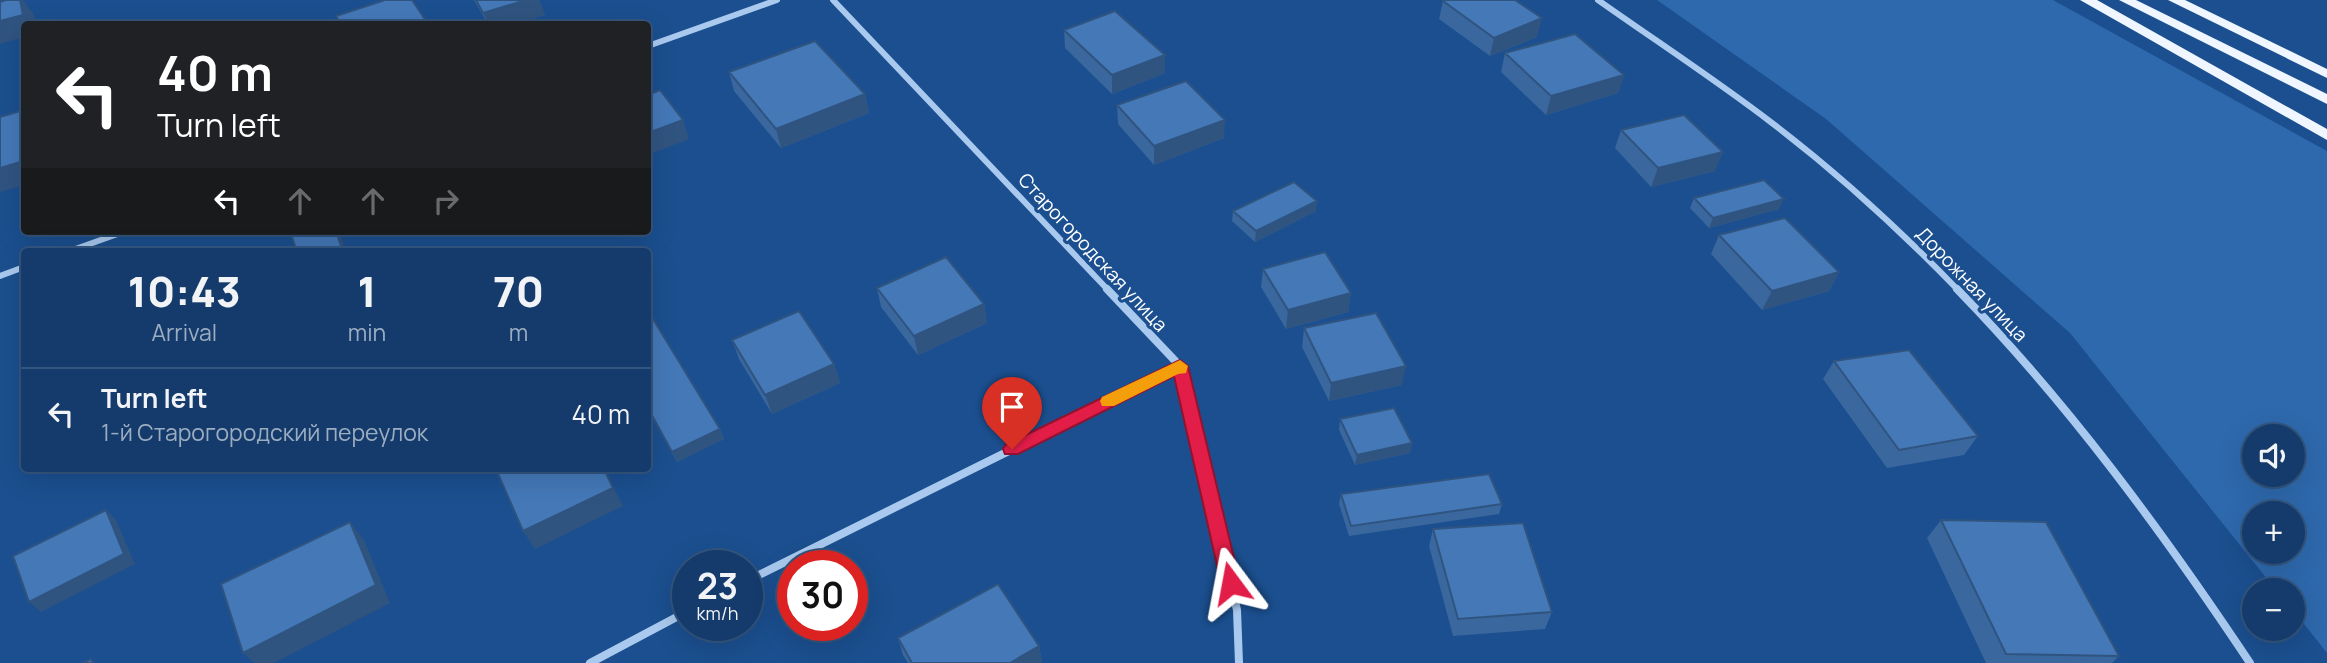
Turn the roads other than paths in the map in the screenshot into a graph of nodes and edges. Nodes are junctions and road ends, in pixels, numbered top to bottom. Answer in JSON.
{"nodes":[{"id":1,"x":777,"y":0,"type":"edge"},
{"id":2,"x":833,"y":0,"type":"edge"},
{"id":3,"x":1598,"y":0,"type":"edge"},
{"id":4,"x":2087,"y":0,"type":"edge"},
{"id":5,"x":2126,"y":0,"type":"edge"},
{"id":6,"x":2175,"y":0,"type":"edge"},
{"id":7,"x":651,"y":45,"type":"edge"},
{"id":8,"x":2327,"y":74,"type":"edge"},
{"id":9,"x":2327,"y":100,"type":"edge"},
{"id":10,"x":2327,"y":135,"type":"edge"},
{"id":11,"x":115,"y":235,"type":"edge"},
{"id":12,"x":78,"y":248,"type":"edge"},
{"id":13,"x":21,"y":268,"type":"edge"},
{"id":14,"x":0,"y":276,"type":"edge"},
{"id":15,"x":1180,"y":366,"type":"junction"},
{"id":16,"x":763,"y":573,"type":"edge"},
{"id":17,"x":672,"y":619,"type":"edge"},
{"id":18,"x":590,"y":663,"type":"edge"},
{"id":19,"x":1239,"y":663,"type":"edge"},
{"id":20,"x":2250,"y":663,"type":"edge"}],
"edges":[{"from":1,"to":7,"type":"street"},
{"from":2,"to":15,"type":"street","name":"Старогородская улица"},
{"from":3,"to":20,"type":"street","name":"Дорожная улица"},
{"from":4,"to":10,"type":"main road"},
{"from":5,"to":9,"type":"main road"},
{"from":6,"to":8,"type":"main road"},
{"from":11,"to":12,"type":"street"},
{"from":13,"to":14,"type":"street"},
{"from":15,"to":16,"type":"street"},
{"from":15,"to":19,"type":"street"},
{"from":17,"to":18,"type":"street"}]}
